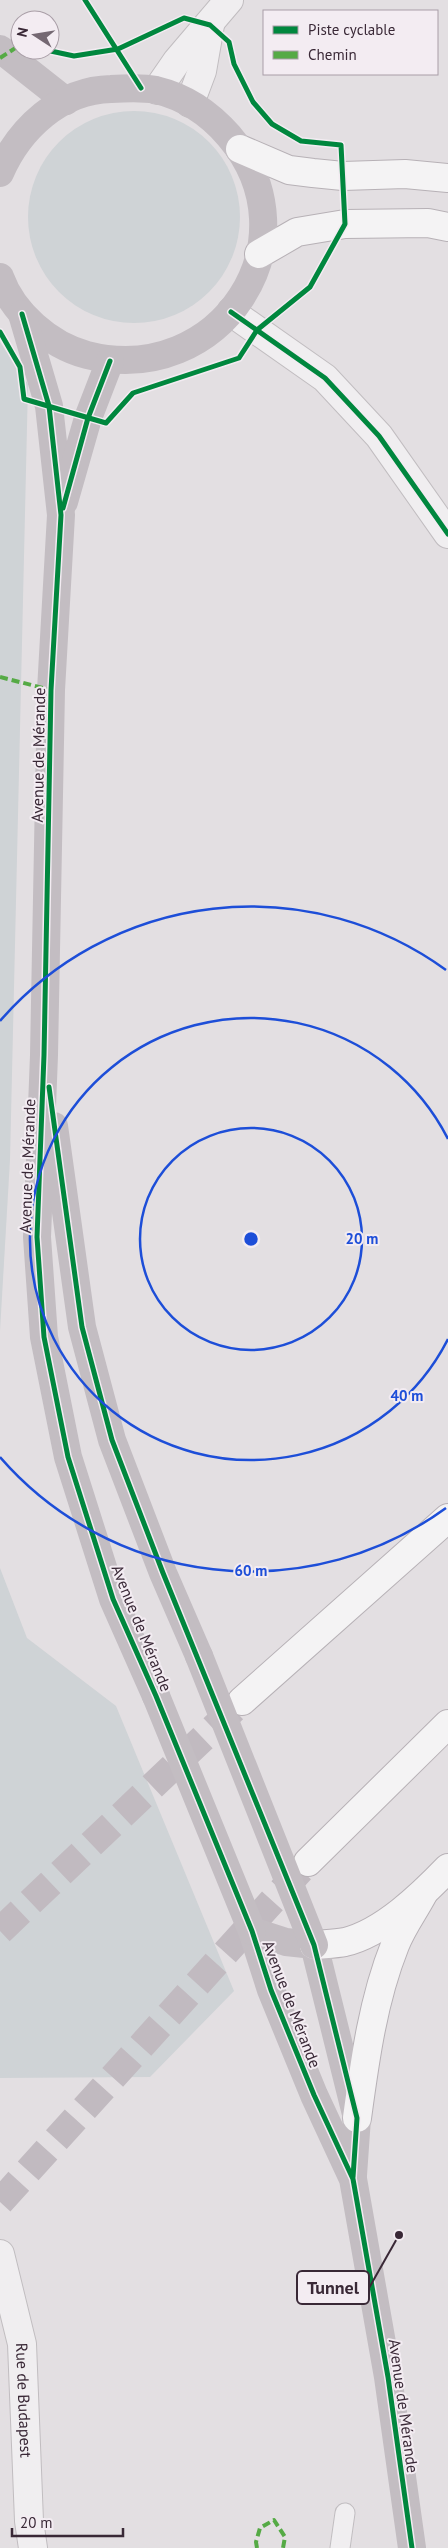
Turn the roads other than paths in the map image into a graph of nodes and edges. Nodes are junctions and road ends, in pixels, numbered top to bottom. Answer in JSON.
{"nodes":[{"id":1,"x":230,"y":0,"type":"edge"},
{"id":2,"x":210,"y":25,"type":"junction"},
{"id":3,"x":0,"y":49,"type":"edge"},
{"id":4,"x":157,"y":90,"type":"junction"},
{"id":5,"x":66,"y":101,"type":"junction"},
{"id":6,"x":190,"y":103,"type":"junction"},
{"id":7,"x":240,"y":149,"type":"junction"},
{"id":8,"x":3,"y":156,"type":"edge"},
{"id":9,"x":448,"y":178,"type":"edge"},
{"id":10,"x":448,"y":227,"type":"edge"},
{"id":11,"x":260,"y":254,"type":"junction"},
{"id":12,"x":0,"y":277,"type":"edge"},
{"id":13,"x":231,"y":312,"type":"junction"},
{"id":14,"x":22,"y":314,"type":"junction"},
{"id":15,"x":110,"y":361,"type":"junction"},
{"id":16,"x":61,"y":515,"type":"junction"},
{"id":17,"x":448,"y":534,"type":"edge"},
{"id":18,"x":44,"y":1055,"type":"junction"},
{"id":19,"x":448,"y":1518,"type":"edge"},
{"id":20,"x":242,"y":1701,"type":"tunnel mouth"},
{"id":21,"x":448,"y":1724,"type":"edge"},
{"id":22,"x":308,"y":1862,"type":"tunnel mouth"},
{"id":23,"x":448,"y":1868,"type":"edge"},
{"id":24,"x":436,"y":1893,"type":"edge"},
{"id":25,"x":252,"y":1931,"type":"junction"},
{"id":26,"x":314,"y":1945,"type":"junction"},
{"id":27,"x":357,"y":2118,"type":"junction"},
{"id":28,"x":353,"y":2179,"type":"junction"},
{"id":29,"x":0,"y":2254,"type":"edge"},
{"id":30,"x":344,"y":2513,"type":"dead end"},
{"id":31,"x":33,"y":2548,"type":"edge"},
{"id":32,"x":340,"y":2548,"type":"edge"},
{"id":33,"x":412,"y":2548,"type":"edge"}],
"edges":[{"from":1,"to":2,"type":"street"},
{"from":2,"to":4,"type":"street"},
{"from":2,"to":6,"type":"street"},
{"from":3,"to":5,"type":"main road"},
{"from":4,"to":5,"type":"main road"},
{"from":4,"to":6,"type":"main road"},
{"from":5,"to":8,"type":"main road"},
{"from":6,"to":7,"type":"main road"},
{"from":7,"to":9,"type":"highway"},
{"from":7,"to":11,"type":"main road"},
{"from":10,"to":11,"type":"highway"},
{"from":11,"to":13,"type":"main road"},
{"from":12,"to":14,"type":"main road"},
{"from":13,"to":15,"type":"main road"},
{"from":13,"to":17,"type":"street"},
{"from":14,"to":15,"type":"main road"},
{"from":14,"to":16,"type":"main road","name":"Avenue de Mérande"},
{"from":15,"to":16,"type":"main road","name":"Avenue de Mérande"},
{"from":16,"to":18,"type":"main road","name":"Avenue de Mérande"},
{"from":18,"to":25,"type":"main road","name":"Avenue de Mérande","bridge":true},
{"from":18,"to":26,"type":"main road","name":"Avenue de Mérande","bridge":true},
{"from":19,"to":20,"type":"highway"},
{"from":21,"to":22,"type":"highway"},
{"from":23,"to":24,"type":"highway"},
{"from":24,"to":26,"type":"highway"},
{"from":24,"to":27,"type":"highway"},
{"from":25,"to":26,"type":"main road"},
{"from":25,"to":28,"type":"main road","name":"Avenue de Mérande"},
{"from":26,"to":27,"type":"main road","name":"Avenue de Mérande"},
{"from":27,"to":28,"type":"main road","name":"Avenue de Mérande"},
{"from":28,"to":33,"type":"main road","name":"Avenue de Mérande"},
{"from":29,"to":31,"type":"street","name":"Rue de Budapest"},
{"from":30,"to":32,"type":"lane"}]}
